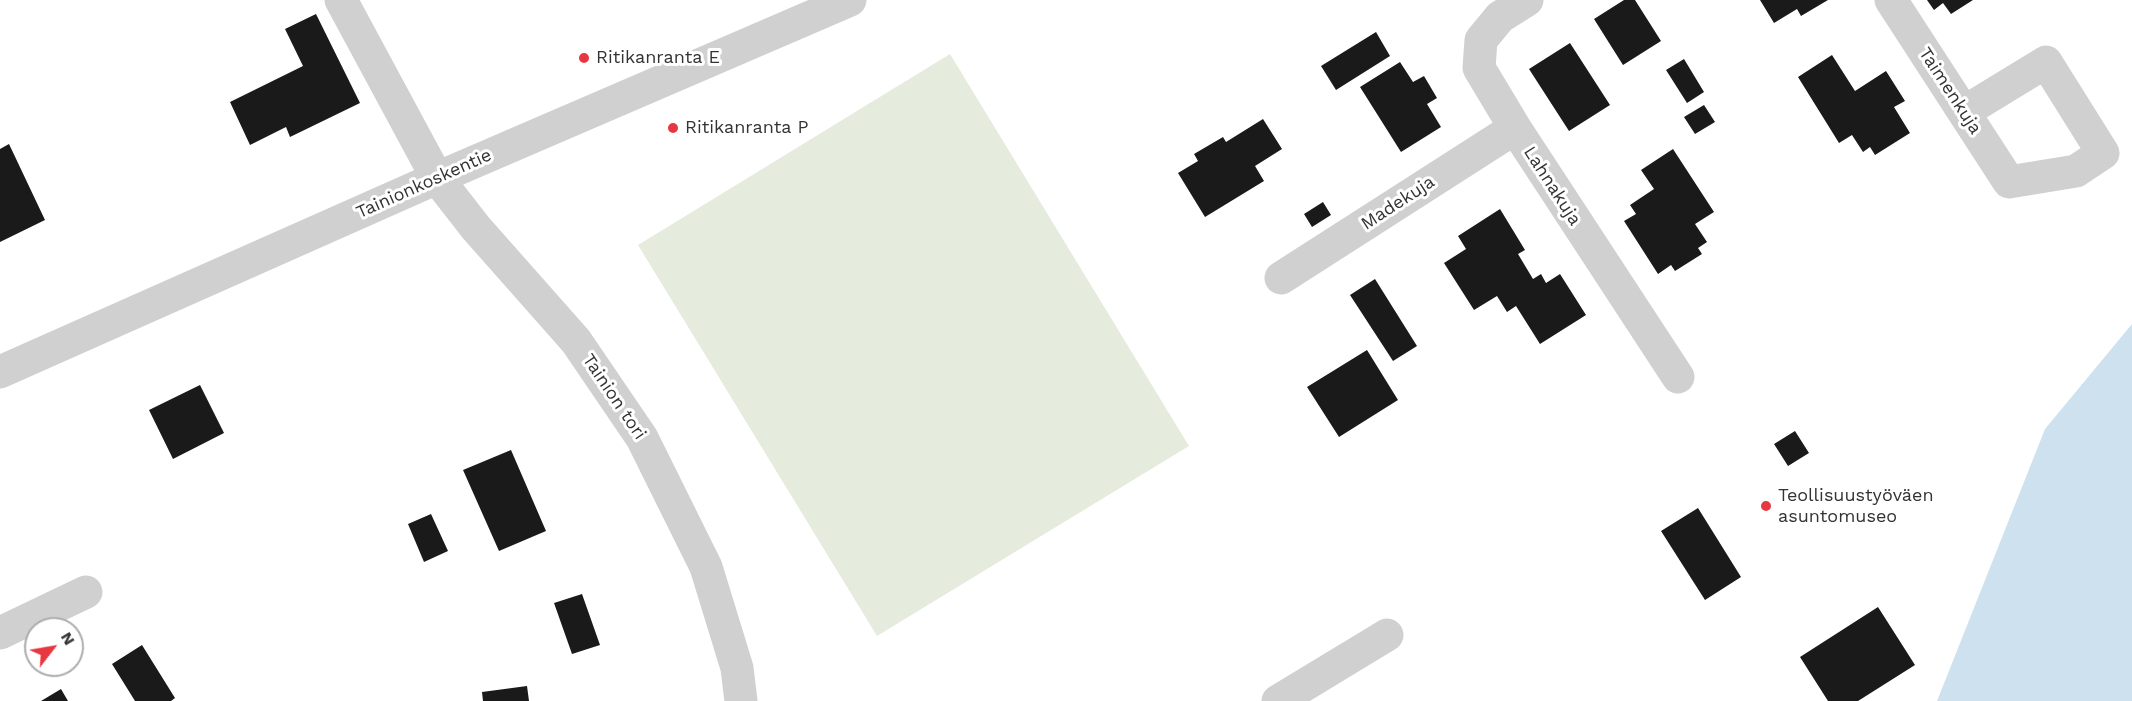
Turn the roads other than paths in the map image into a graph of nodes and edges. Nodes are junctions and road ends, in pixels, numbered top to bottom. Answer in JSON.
{"nodes":[{"id":1,"x":341,"y":0,"type":"edge"},
{"id":2,"x":850,"y":0,"type":"edge"},
{"id":3,"x":1527,"y":0,"type":"edge"},
{"id":4,"x":1891,"y":0,"type":"edge"},
{"id":5,"x":1964,"y":112,"type":"junction"},
{"id":6,"x":1515,"y":128,"type":"junction"},
{"id":7,"x":437,"y":178,"type":"junction"},
{"id":8,"x":1281,"y":278,"type":"dead end"},
{"id":9,"x":0,"y":372,"type":"edge"},
{"id":10,"x":1678,"y":378,"type":"dead end"},
{"id":11,"x":86,"y":592,"type":"dead end"},
{"id":12,"x":0,"y":633,"type":"edge"},
{"id":13,"x":1387,"y":635,"type":"dead end"},
{"id":14,"x":741,"y":701,"type":"edge"},
{"id":15,"x":1278,"y":701,"type":"edge"}],
"edges":[{"from":1,"to":7,"type":"street","name":"Tainion tori"},
{"from":2,"to":7,"type":"street","name":"Tainionkoskentie"},
{"from":3,"to":6,"type":"street","name":"Lahnakuja"},
{"from":4,"to":5,"type":"street","name":"Taimenkuja"},
{"from":5,"to":5,"type":"street","name":"Taimenkuja"},
{"from":6,"to":8,"type":"street","name":"Madekuja"},
{"from":6,"to":10,"type":"street","name":"Lahnakuja"},
{"from":7,"to":9,"type":"street","name":"Tainionkoskentie"},
{"from":7,"to":14,"type":"street","name":"Tainion tori"},
{"from":11,"to":12,"type":"street"},
{"from":13,"to":15,"type":"street"}]}
